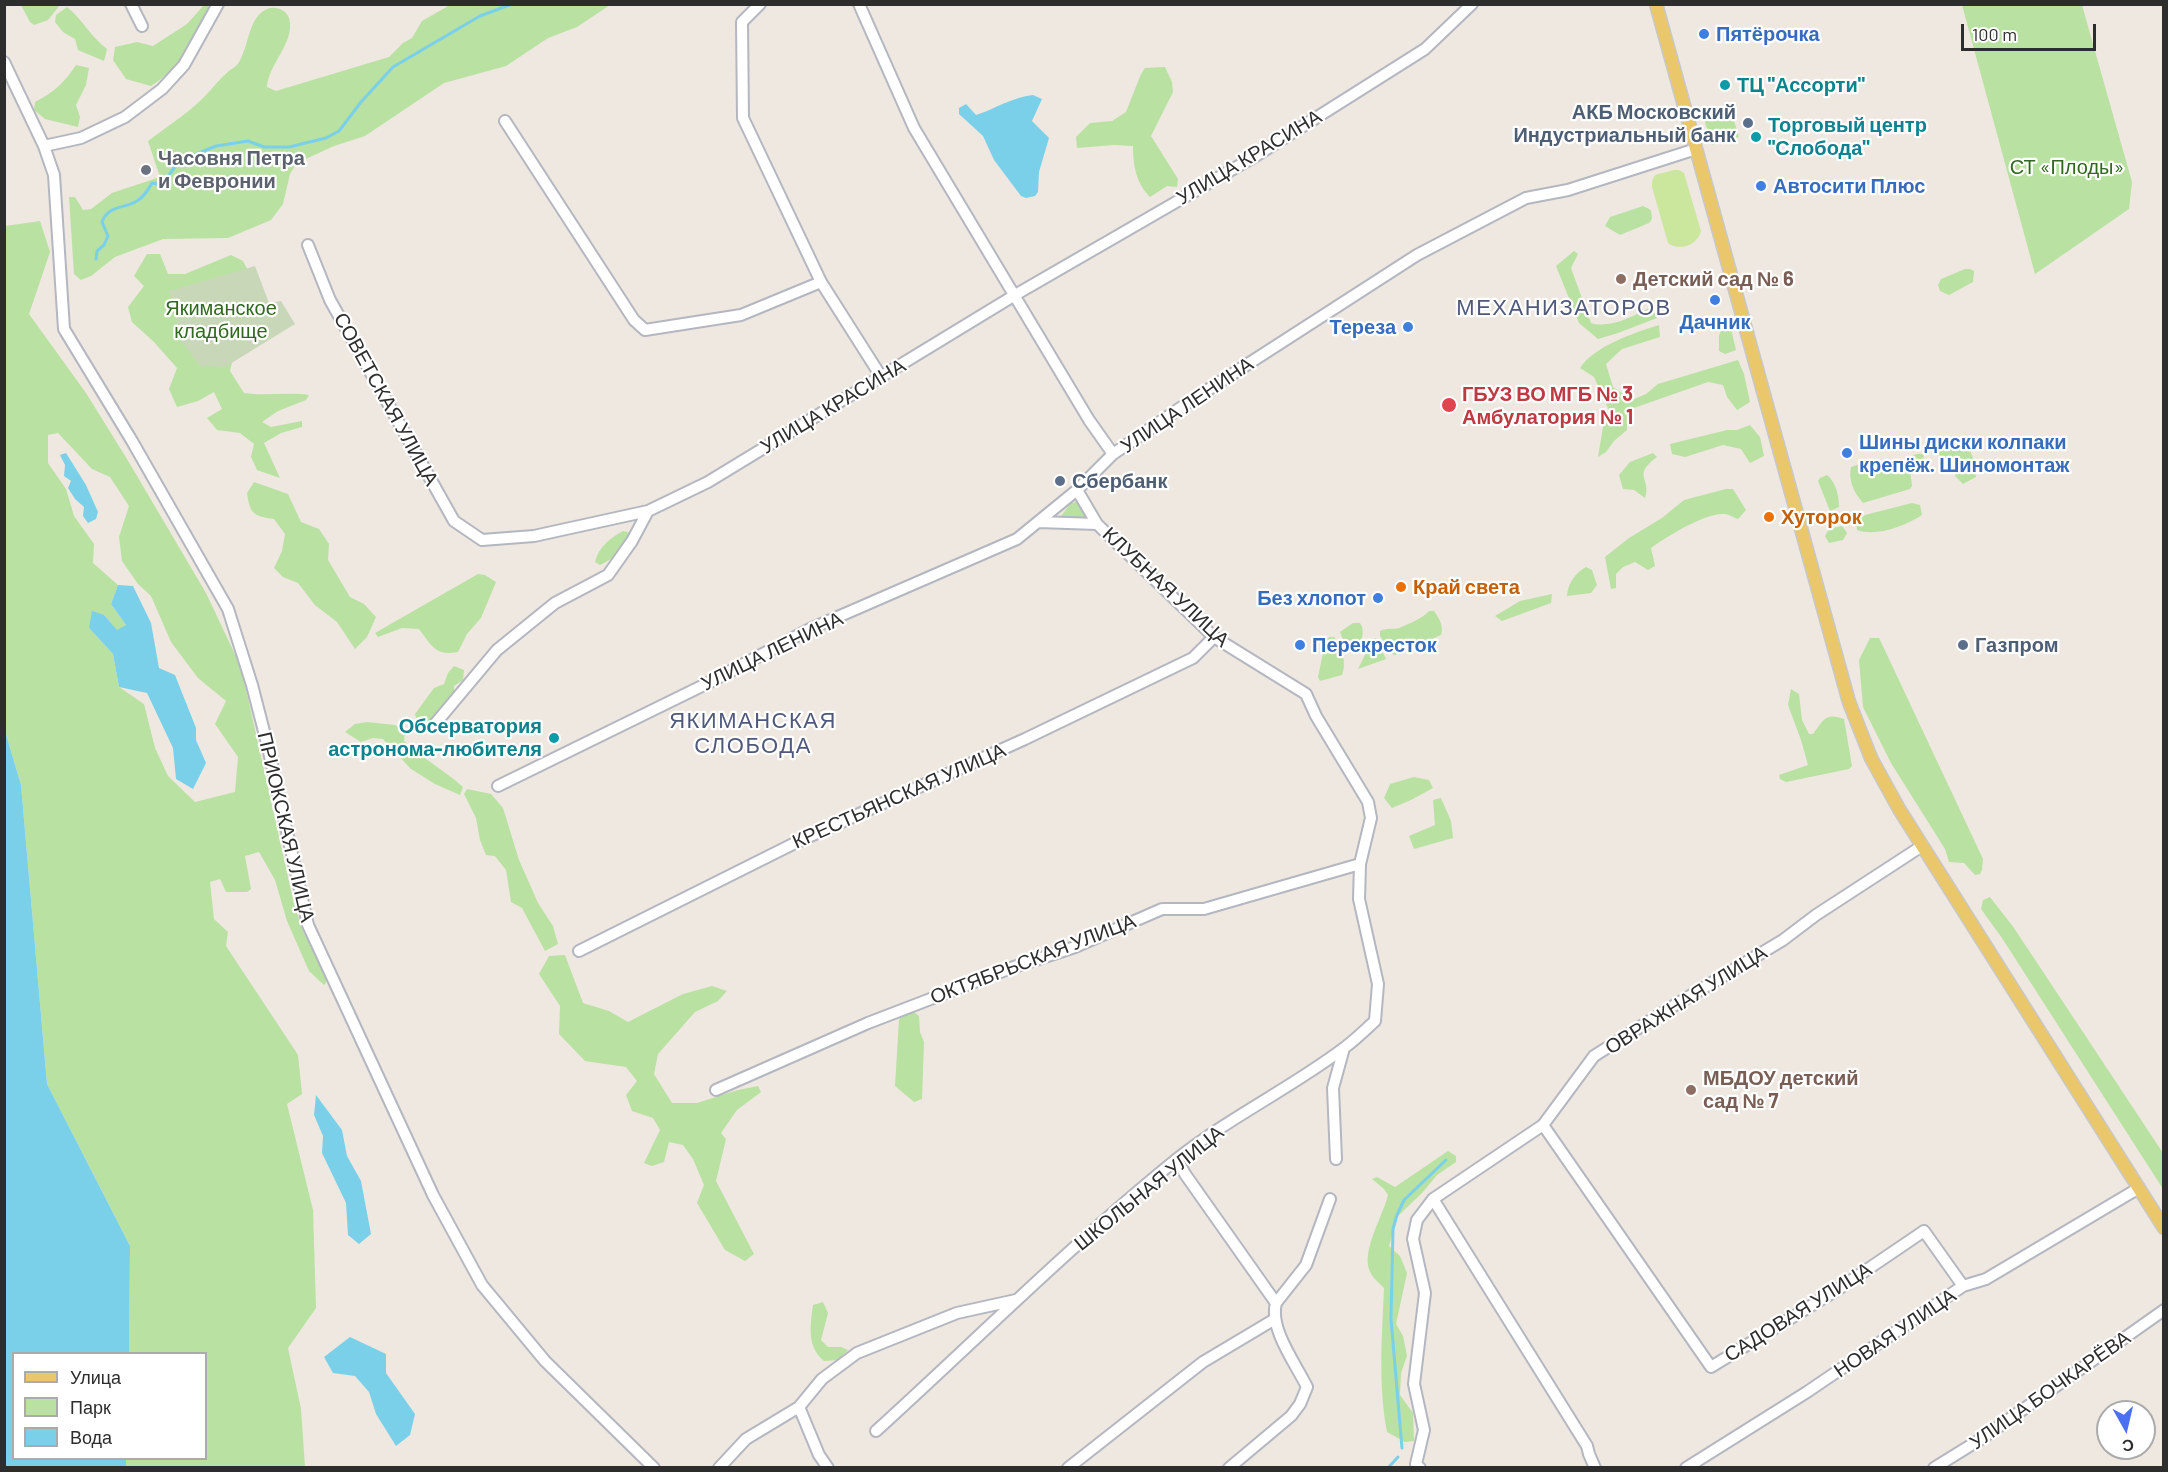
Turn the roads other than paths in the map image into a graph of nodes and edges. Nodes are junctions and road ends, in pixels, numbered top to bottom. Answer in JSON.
{"nodes":[{"id":1,"x":131,"y":4,"type":"edge"},
{"id":2,"x":218,"y":4,"type":"edge"},
{"id":3,"x":760,"y":4,"type":"edge"},
{"id":4,"x":859,"y":4,"type":"edge"},
{"id":5,"x":1472,"y":4,"type":"edge"},
{"id":6,"x":1656,"y":4,"type":"edge"},
{"id":7,"x":142,"y":26,"type":"dead end"},
{"id":8,"x":4,"y":62,"type":"edge"},
{"id":9,"x":505,"y":121,"type":"dead end"},
{"id":10,"x":44,"y":146,"type":"junction"},
{"id":11,"x":1696,"y":149,"type":"junction"},
{"id":12,"x":308,"y":245,"type":"dead end"},
{"id":13,"x":821,"y":282,"type":"junction"},
{"id":14,"x":1015,"y":295,"type":"junction"},
{"id":15,"x":882,"y":378,"type":"junction"},
{"id":16,"x":1113,"y":454,"type":"junction"},
{"id":17,"x":1077,"y":490,"type":"junction"},
{"id":18,"x":648,"y":511,"type":"junction"},
{"id":19,"x":1038,"y":522,"type":"junction"},
{"id":20,"x":1097,"y":524,"type":"junction"},
{"id":21,"x":482,"y":540,"type":"joint"},
{"id":22,"x":1214,"y":637,"type":"junction"},
{"id":23,"x":435,"y":724,"type":"dead end"},
{"id":24,"x":498,"y":786,"type":"dead end"},
{"id":25,"x":1922,"y":846,"type":"junction"},
{"id":26,"x":1360,"y":864,"type":"junction"},
{"id":27,"x":579,"y":951,"type":"dead end"},
{"id":28,"x":1375,"y":1021,"type":"joint"},
{"id":29,"x":1344,"y":1048,"type":"junction"},
{"id":30,"x":716,"y":1090,"type":"dead end"},
{"id":31,"x":1543,"y":1125,"type":"junction"},
{"id":32,"x":1177,"y":1159,"type":"junction"},
{"id":33,"x":1336,"y":1159,"type":"dead end"},
{"id":34,"x":2139,"y":1188,"type":"junction"},
{"id":35,"x":1330,"y":1199,"type":"dead end"},
{"id":36,"x":1433,"y":1199,"type":"junction"},
{"id":37,"x":2163,"y":1228,"type":"edge"},
{"id":38,"x":1963,"y":1286,"type":"junction"},
{"id":39,"x":1016,"y":1300,"type":"junction"},
{"id":40,"x":1276,"y":1303,"type":"junction"},
{"id":41,"x":2163,"y":1310,"type":"edge"},
{"id":42,"x":1275,"y":1319,"type":"junction"},
{"id":43,"x":799,"y":1407,"type":"junction"},
{"id":44,"x":876,"y":1431,"type":"dead end"},
{"id":45,"x":654,"y":1467,"type":"edge"},
{"id":46,"x":719,"y":1467,"type":"edge"},
{"id":47,"x":828,"y":1467,"type":"edge"},
{"id":48,"x":1068,"y":1467,"type":"edge"},
{"id":49,"x":1229,"y":1467,"type":"edge"},
{"id":50,"x":1420,"y":1467,"type":"edge"},
{"id":51,"x":1595,"y":1467,"type":"edge"},
{"id":52,"x":1686,"y":1467,"type":"edge"},
{"id":53,"x":1934,"y":1467,"type":"edge"}],
"edges":[{"from":1,"to":7,"type":"street"},
{"from":2,"to":10,"type":"street"},
{"from":3,"to":13,"type":"street"},
{"from":4,"to":14,"type":"street"},
{"from":5,"to":14,"type":"street","name":"УЛИЦА КРАСИНА"},
{"from":6,"to":11,"type":"main road"},
{"from":8,"to":10,"type":"street","name":"ПРИОКСКАЯ УЛИЦА"},
{"from":9,"to":13,"type":"street"},
{"from":10,"to":45,"type":"street","name":"ПРИОКСКАЯ УЛИЦА"},
{"from":11,"to":16,"type":"street","name":"УЛИЦА ЛЕНИНА"},
{"from":11,"to":25,"type":"main road"},
{"from":12,"to":21,"type":"street","name":"СОВЕТСКАЯ УЛИЦА"},
{"from":13,"to":15,"type":"street"},
{"from":14,"to":15,"type":"street","name":"УЛИЦА КРАСИНА"},
{"from":14,"to":16,"type":"street"},
{"from":15,"to":18,"type":"street","name":"УЛИЦА КРАСИНА"},
{"from":16,"to":17,"type":"street","name":"УЛИЦА ЛЕНИНА"},
{"from":17,"to":19,"type":"street","name":"УЛИЦА ЛЕНИНА"},
{"from":17,"to":20,"type":"street","name":"КЛУБНАЯ УЛИЦА"},
{"from":18,"to":21,"type":"street","name":"УЛИЦА КРАСИНА"},
{"from":18,"to":23,"type":"street"},
{"from":19,"to":20,"type":"street","name":"КЛУБНАЯ УЛИЦА"},
{"from":19,"to":24,"type":"street","name":"УЛИЦА ЛЕНИНА"},
{"from":20,"to":22,"type":"street","name":"КЛУБНАЯ УЛИЦА"},
{"from":22,"to":26,"type":"street","name":"КЛУБНАЯ УЛИЦА"},
{"from":22,"to":27,"type":"street","name":"КРЕСТЬЯНСКАЯ УЛИЦА"},
{"from":25,"to":31,"type":"street","name":"ОВРАЖНАЯ УЛИЦА"},
{"from":25,"to":34,"type":"main road"},
{"from":26,"to":28,"type":"street","name":"КЛУБНАЯ УЛИЦА"},
{"from":26,"to":30,"type":"street","name":"ОКТЯБРЬСКАЯ УЛИЦА"},
{"from":28,"to":29,"type":"street","name":"ШКОЛЬНАЯ УЛИЦА"},
{"from":29,"to":32,"type":"street","name":"ШКОЛЬНАЯ УЛИЦА"},
{"from":29,"to":33,"type":"street"},
{"from":31,"to":36,"type":"street","name":"ОВРАЖНАЯ УЛИЦА"},
{"from":31,"to":38,"type":"street","name":"САДОВАЯ УЛИЦА"},
{"from":32,"to":39,"type":"street","name":"ШКОЛЬНАЯ УЛИЦА"},
{"from":32,"to":40,"type":"street"},
{"from":34,"to":37,"type":"main road"},
{"from":34,"to":38,"type":"street","name":"НОВАЯ УЛИЦА"},
{"from":35,"to":40,"type":"street"},
{"from":36,"to":50,"type":"street","name":"ОВРАЖНАЯ УЛИЦА"},
{"from":36,"to":51,"type":"street"},
{"from":38,"to":52,"type":"street","name":"НОВАЯ УЛИЦА"},
{"from":39,"to":43,"type":"street","name":"ШКОЛЬНАЯ УЛИЦА"},
{"from":39,"to":44,"type":"street","name":"ШКОЛЬНАЯ УЛИЦА"},
{"from":40,"to":42,"type":"street"},
{"from":41,"to":53,"type":"street","name":"УЛИЦА БОЧКАРЁВА"},
{"from":42,"to":48,"type":"street"},
{"from":42,"to":49,"type":"street"},
{"from":43,"to":46,"type":"street","name":"ШКОЛЬНАЯ УЛИЦА"},
{"from":43,"to":47,"type":"street"}]}
